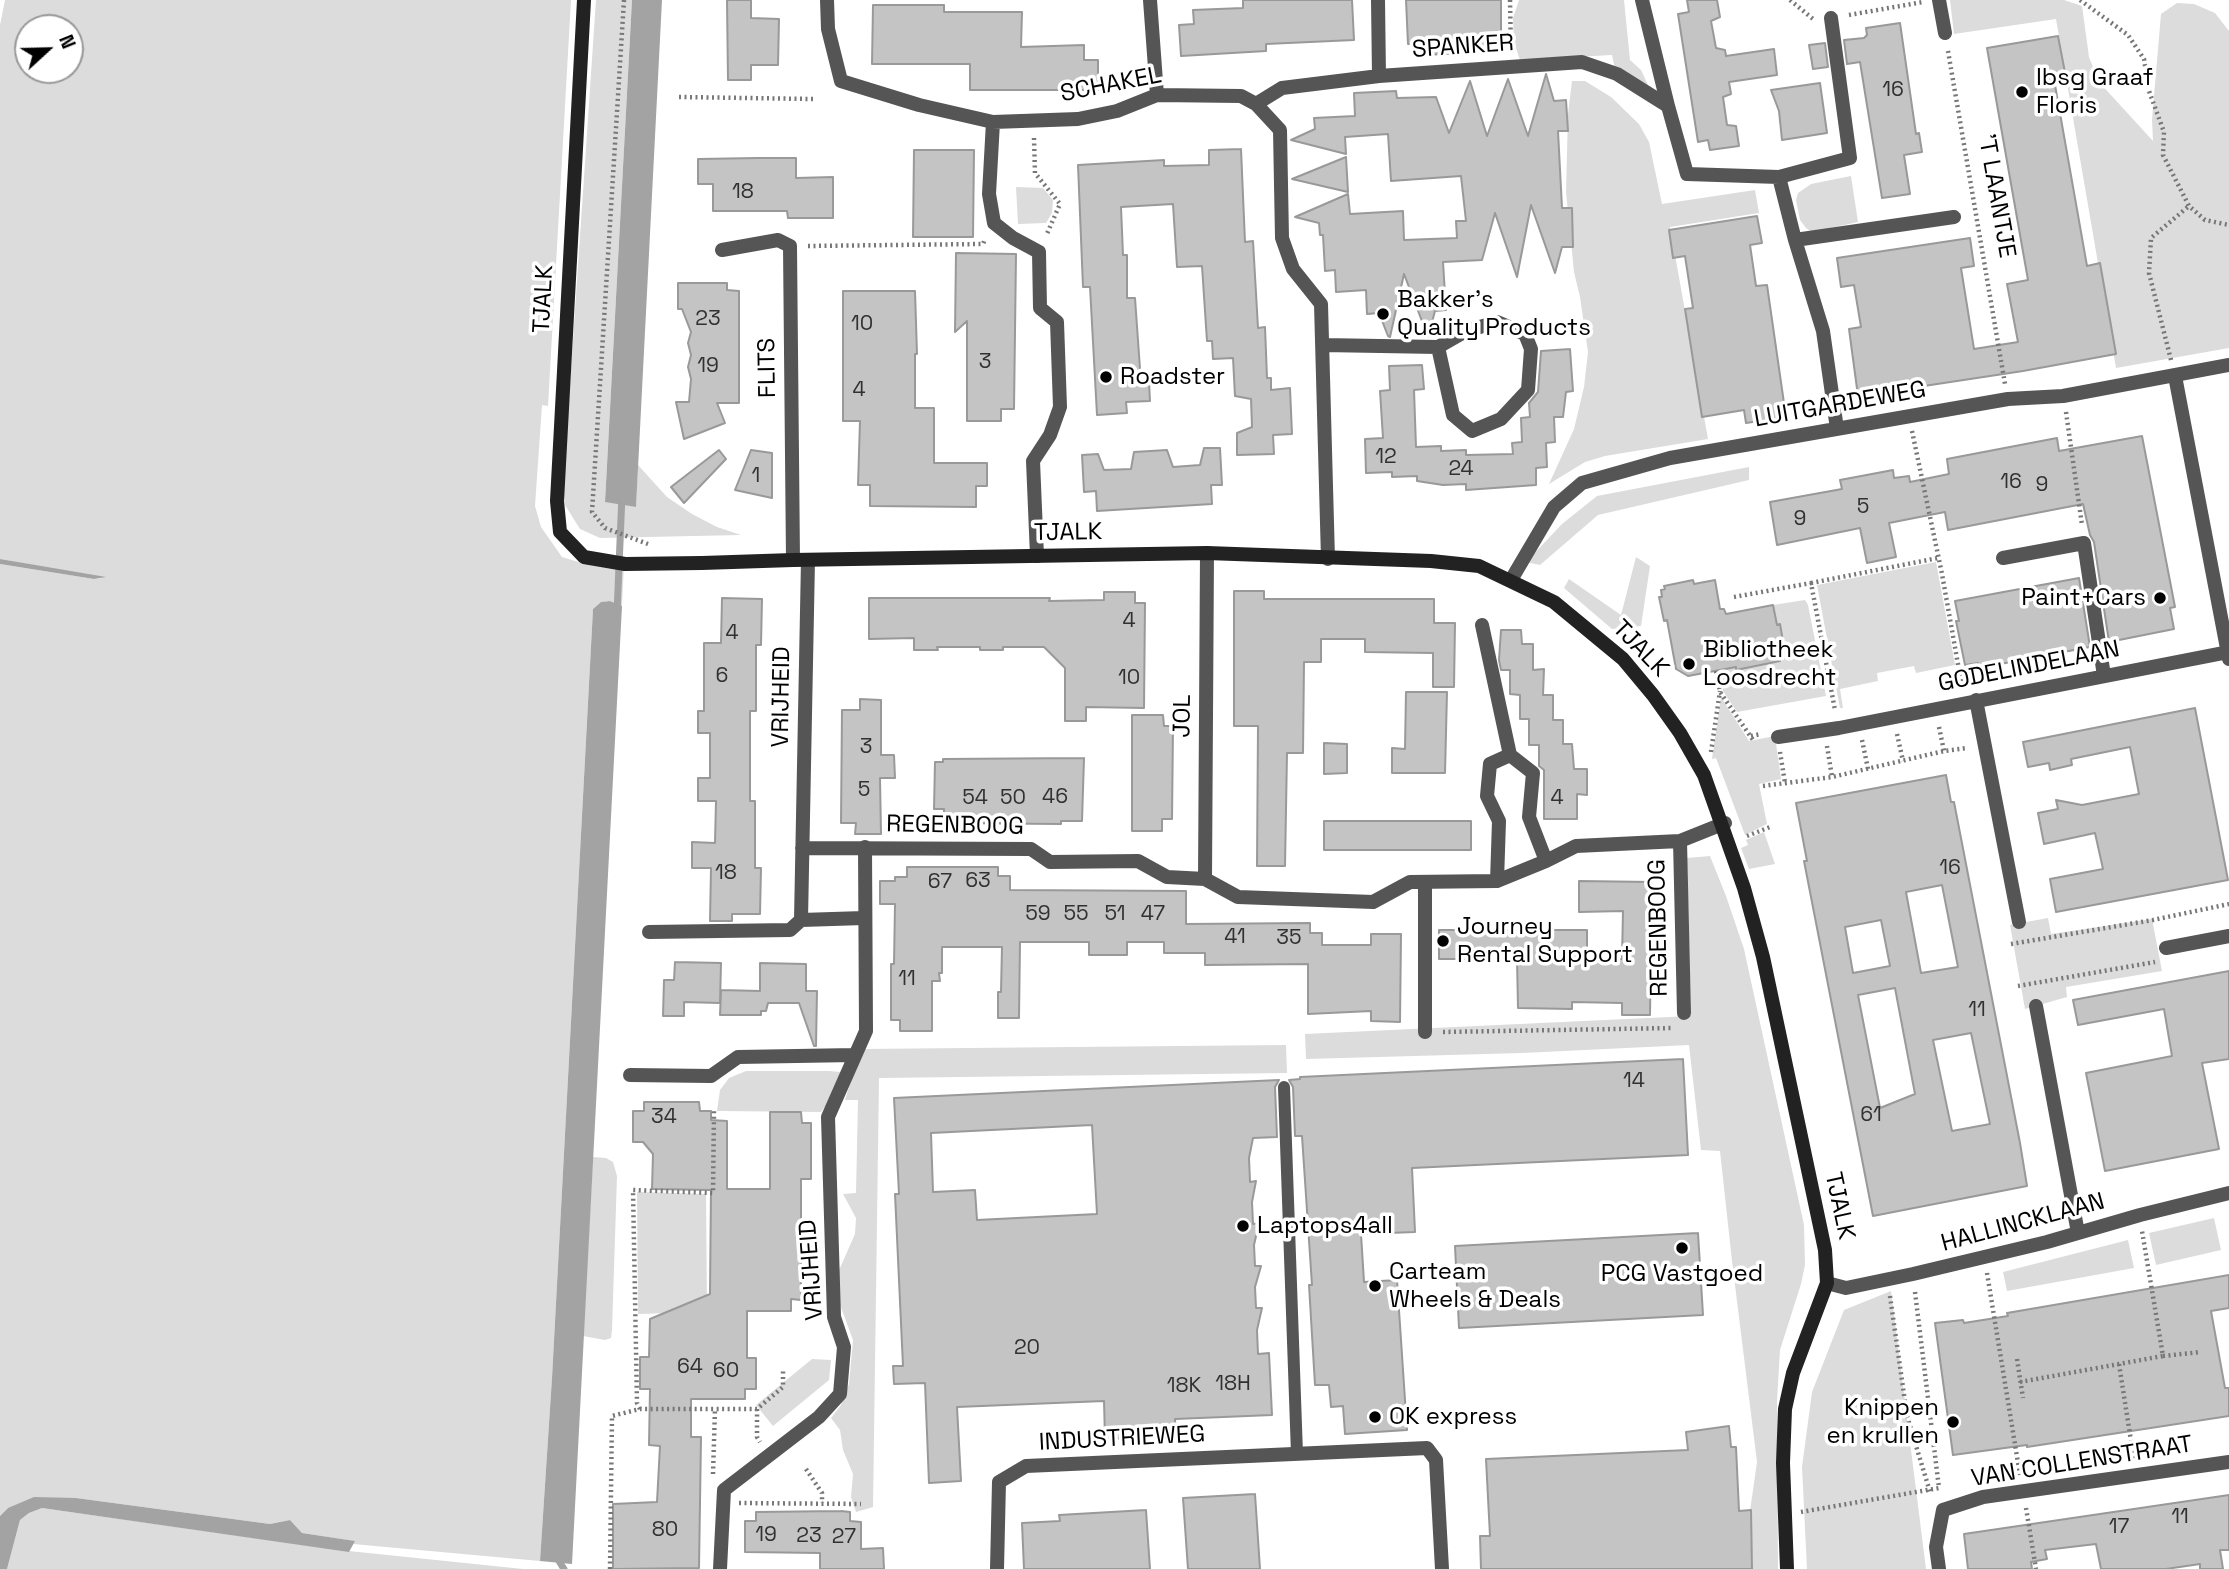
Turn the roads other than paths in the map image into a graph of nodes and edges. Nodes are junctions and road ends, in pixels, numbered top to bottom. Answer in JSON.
{"nodes":[{"id":1,"x":584,"y":0,"type":"edge"},
{"id":2,"x":827,"y":0,"type":"edge"},
{"id":3,"x":1150,"y":0,"type":"edge"},
{"id":4,"x":1378,"y":0,"type":"edge"},
{"id":5,"x":1642,"y":0,"type":"edge"},
{"id":6,"x":1939,"y":0,"type":"edge"},
{"id":7,"x":1831,"y":18,"type":"road end"},
{"id":8,"x":1945,"y":33,"type":"road end"},
{"id":9,"x":1379,"y":76,"type":"junction"},
{"id":10,"x":1157,"y":95,"type":"junction"},
{"id":11,"x":1256,"y":104,"type":"junction"},
{"id":12,"x":1668,"y":106,"type":"junction"},
{"id":13,"x":993,"y":121,"type":"junction"},
{"id":14,"x":1779,"y":177,"type":"junction"},
{"id":15,"x":1954,"y":217,"type":"dead end"},
{"id":16,"x":1795,"y":240,"type":"junction"},
{"id":17,"x":722,"y":250,"type":"dead end"},
{"id":18,"x":1322,"y":345,"type":"junction"},
{"id":19,"x":1438,"y":348,"type":"junction"},
{"id":20,"x":2229,"y":365,"type":"edge"},
{"id":21,"x":2175,"y":376,"type":"junction"},
{"id":22,"x":1837,"y":429,"type":"junction"},
{"id":23,"x":1207,"y":554,"type":"junction"},
{"id":24,"x":1037,"y":556,"type":"junction"},
{"id":25,"x":2003,"y":558,"type":"dead end"},
{"id":26,"x":1328,"y":559,"type":"junction"},
{"id":27,"x":800,"y":560,"type":"junction"},
{"id":28,"x":1511,"y":580,"type":"junction"},
{"id":29,"x":1482,"y":625,"type":"dead end"},
{"id":30,"x":2228,"y":656,"type":"edge"},
{"id":31,"x":2105,"y":676,"type":"junction"},
{"id":32,"x":1976,"y":700,"type":"junction"},
{"id":33,"x":1777,"y":737,"type":"road end"},
{"id":34,"x":1510,"y":755,"type":"junction"},
{"id":35,"x":1723,"y":824,"type":"junction"},
{"id":36,"x":1680,"y":841,"type":"junction"},
{"id":37,"x":865,"y":847,"type":"junction"},
{"id":38,"x":802,"y":848,"type":"junction"},
{"id":39,"x":1546,"y":861,"type":"junction"},
{"id":40,"x":1205,"y":879,"type":"junction"},
{"id":41,"x":1497,"y":881,"type":"junction"},
{"id":42,"x":1426,"y":882,"type":"junction"},
{"id":43,"x":864,"y":918,"type":"junction"},
{"id":44,"x":801,"y":920,"type":"junction"},
{"id":45,"x":2019,"y":922,"type":"dead end"},
{"id":46,"x":649,"y":932,"type":"dead end"},
{"id":47,"x":2229,"y":936,"type":"edge"},
{"id":48,"x":2164,"y":954,"type":"road end"},
{"id":49,"x":2036,"y":1006,"type":"dead end"},
{"id":50,"x":1684,"y":1013,"type":"road end"},
{"id":51,"x":1425,"y":1032,"type":"road end"},
{"id":52,"x":855,"y":1055,"type":"junction"},
{"id":53,"x":630,"y":1075,"type":"dead end"},
{"id":54,"x":1284,"y":1087,"type":"dead end"},
{"id":55,"x":2229,"y":1193,"type":"edge"},
{"id":56,"x":2078,"y":1233,"type":"junction"},
{"id":57,"x":1827,"y":1283,"type":"junction"},
{"id":58,"x":1297,"y":1454,"type":"junction"},
{"id":59,"x":2229,"y":1462,"type":"edge"},
{"id":60,"x":720,"y":1569,"type":"edge"},
{"id":61,"x":998,"y":1569,"type":"edge"},
{"id":62,"x":1442,"y":1569,"type":"edge"},
{"id":63,"x":1787,"y":1569,"type":"edge"},
{"id":64,"x":1939,"y":1569,"type":"edge"}],
"edges":[{"from":1,"to":27,"type":"street","name":"TJALK"},
{"from":2,"to":13,"type":"street","name":"SCHAKEL"},
{"from":3,"to":10,"type":"street"},
{"from":4,"to":9,"type":"street"},
{"from":5,"to":12,"type":"street"},
{"from":6,"to":8,"type":"street"},
{"from":7,"to":14,"type":"street"},
{"from":9,"to":11,"type":"street","name":"SPANKER"},
{"from":9,"to":12,"type":"street","name":"SPANKER"},
{"from":10,"to":11,"type":"street","name":"SCHAKEL"},
{"from":10,"to":13,"type":"street","name":"SCHAKEL"},
{"from":11,"to":18,"type":"street"},
{"from":12,"to":14,"type":"street"},
{"from":13,"to":24,"type":"street"},
{"from":14,"to":16,"type":"street"},
{"from":15,"to":16,"type":"street"},
{"from":16,"to":22,"type":"street"},
{"from":17,"to":27,"type":"street","name":"FLITS"},
{"from":18,"to":19,"type":"street"},
{"from":18,"to":26,"type":"street"},
{"from":19,"to":19,"type":"street"},
{"from":20,"to":21,"type":"street","name":"LUITGARDEWEG"},
{"from":21,"to":22,"type":"street","name":"LUITGARDEWEG"},
{"from":21,"to":30,"type":"street"},
{"from":22,"to":28,"type":"street","name":"LUITGARDEWEG"},
{"from":23,"to":24,"type":"street","name":"TJALK"},
{"from":23,"to":26,"type":"street","name":"TJALK"},
{"from":23,"to":40,"type":"street","name":"JOL"},
{"from":24,"to":27,"type":"street","name":"TJALK"},
{"from":25,"to":31,"type":"street"},
{"from":26,"to":28,"type":"street","name":"TJALK"},
{"from":27,"to":38,"type":"street","name":"VRIJHEID"},
{"from":28,"to":35,"type":"street","name":"TJALK"},
{"from":29,"to":34,"type":"street"},
{"from":30,"to":31,"type":"street","name":"GODELINDELAAN"},
{"from":31,"to":32,"type":"street","name":"GODELINDELAAN"},
{"from":32,"to":33,"type":"street","name":"GODELINDELAAN"},
{"from":32,"to":45,"type":"street"},
{"from":34,"to":39,"type":"street"},
{"from":34,"to":41,"type":"street"},
{"from":35,"to":36,"type":"street","name":"REGENBOOG"},
{"from":35,"to":57,"type":"street","name":"TJALK"},
{"from":36,"to":39,"type":"street","name":"REGENBOOG"},
{"from":36,"to":50,"type":"street","name":"REGENBOOG"},
{"from":37,"to":38,"type":"street","name":"REGENBOOG"},
{"from":37,"to":40,"type":"street","name":"REGENBOOG"},
{"from":37,"to":43,"type":"street","name":"VRIJHEID"},
{"from":38,"to":44,"type":"street","name":"VRIJHEID"},
{"from":39,"to":41,"type":"street","name":"REGENBOOG"},
{"from":40,"to":42,"type":"street","name":"REGENBOOG"},
{"from":41,"to":42,"type":"street","name":"REGENBOOG"},
{"from":42,"to":51,"type":"street"},
{"from":43,"to":44,"type":"street"},
{"from":43,"to":52,"type":"street","name":"VRIJHEID"},
{"from":44,"to":46,"type":"street"},
{"from":47,"to":48,"type":"street"},
{"from":49,"to":56,"type":"street"},
{"from":52,"to":53,"type":"street"},
{"from":52,"to":60,"type":"street","name":"VRIJHEID"},
{"from":54,"to":58,"type":"lane"},
{"from":55,"to":56,"type":"street","name":"HALLINCKLAAN"},
{"from":56,"to":57,"type":"street","name":"HALLINCKLAAN"},
{"from":57,"to":63,"type":"street","name":"TJALK"},
{"from":58,"to":61,"type":"street","name":"INDUSTRIEWEG"},
{"from":58,"to":62,"type":"street","name":"INDUSTRIEWEG"},
{"from":59,"to":64,"type":"street","name":"VAN COLLENSTRAAT"}]}
